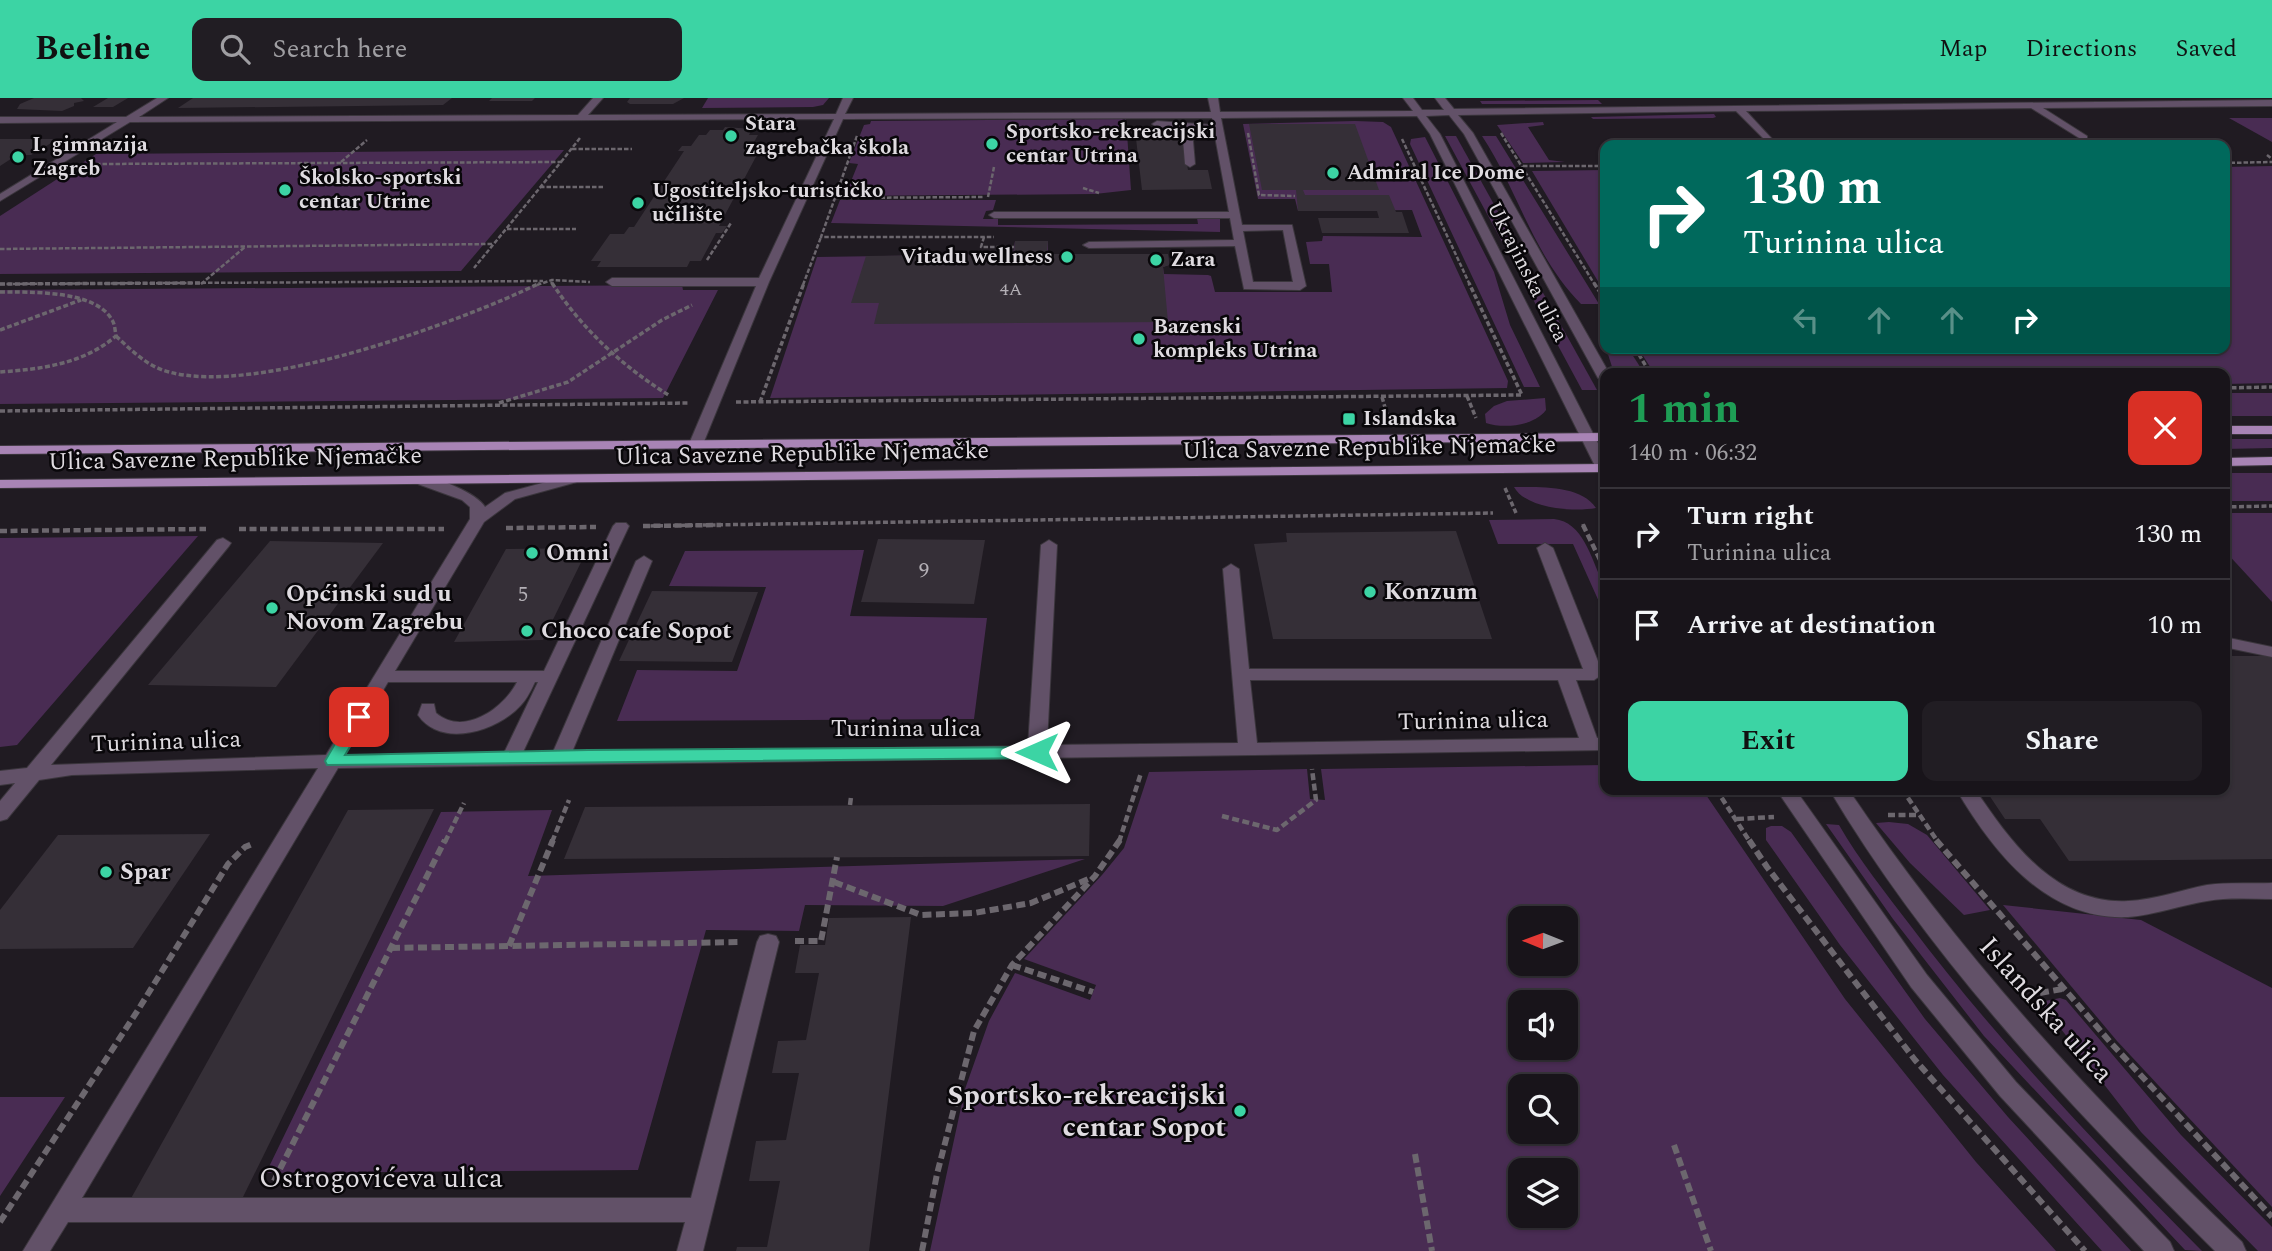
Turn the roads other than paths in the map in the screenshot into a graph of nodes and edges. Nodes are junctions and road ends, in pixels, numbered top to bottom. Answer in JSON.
{"nodes":[{"id":1,"x":163,"y":98,"type":"edge"},
{"id":2,"x":598,"y":98,"type":"edge"},
{"id":3,"x":848,"y":98,"type":"edge"},
{"id":4,"x":1213,"y":98,"type":"edge"},
{"id":5,"x":1408,"y":98,"type":"edge"},
{"id":6,"x":1440,"y":98,"type":"edge"},
{"id":7,"x":2022,"y":98,"type":"edge"},
{"id":8,"x":2272,"y":103,"type":"edge"},
{"id":9,"x":2035,"y":106,"type":"junction"},
{"id":10,"x":1738,"y":108,"type":"junction"},
{"id":11,"x":1452,"y":112,"type":"junction"},
{"id":12,"x":1217,"y":113,"type":"junction"},
{"id":13,"x":1421,"y":113,"type":"junction"},
{"id":14,"x":840,"y":114,"type":"junction"},
{"id":15,"x":582,"y":116,"type":"junction"},
{"id":16,"x":130,"y":119,"type":"junction"},
{"id":17,"x":0,"y":120,"type":"edge"},
{"id":18,"x":1137,"y":124,"type":"dead end"},
{"id":19,"x":1187,"y":127,"type":"junction"},
{"id":20,"x":1219,"y":128,"type":"junction"},
{"id":21,"x":2084,"y":138,"type":"dead end"},
{"id":22,"x":1769,"y":140,"type":"dead end"},
{"id":23,"x":1190,"y":164,"type":"dead end"},
{"id":24,"x":0,"y":198,"type":"edge"},
{"id":25,"x":994,"y":215,"type":"dead end"},
{"id":26,"x":1236,"y":215,"type":"junction"},
{"id":27,"x":1238,"y":228,"type":"junction"},
{"id":28,"x":1241,"y":243,"type":"junction"},
{"id":29,"x":1089,"y":244,"type":"dead end"},
{"id":30,"x":611,"y":282,"type":"road end"},
{"id":31,"x":763,"y":282,"type":"junction"},
{"id":32,"x":1600,"y":369,"type":"edge"},
{"id":33,"x":2272,"y":429,"type":"edge"},
{"id":34,"x":2230,"y":430,"type":"edge"},
{"id":35,"x":1587,"y":437,"type":"junction"},
{"id":36,"x":1600,"y":437,"type":"edge"},
{"id":37,"x":696,"y":444,"type":"junction"},
{"id":38,"x":0,"y":450,"type":"edge"},
{"id":39,"x":2272,"y":461,"type":"edge"},
{"id":40,"x":1600,"y":462,"type":"edge"},
{"id":41,"x":2230,"y":462,"type":"edge"},
{"id":42,"x":1600,"y":470,"type":"edge"},
{"id":43,"x":572,"y":479,"type":"junction"},
{"id":44,"x":420,"y":480,"type":"junction"},
{"id":45,"x":0,"y":484,"type":"edge"},
{"id":46,"x":478,"y":519,"type":"junction"},
{"id":47,"x":621,"y":526,"type":"road end"},
{"id":48,"x":224,"y":534,"type":"road end"},
{"id":49,"x":1049,"y":545,"type":"dead end"},
{"id":50,"x":1545,"y":548,"type":"dead end"},
{"id":51,"x":644,"y":561,"type":"dead end"},
{"id":52,"x":1231,"y":569,"type":"dead end"},
{"id":53,"x":2230,"y":643,"type":"edge"},
{"id":54,"x":2272,"y":652,"type":"edge"},
{"id":55,"x":1565,"y":674,"type":"junction"},
{"id":56,"x":1241,"y":675,"type":"junction"},
{"id":57,"x":529,"y":676,"type":"junction"},
{"id":58,"x":550,"y":676,"type":"junction"},
{"id":59,"x":383,"y":677,"type":"junction"},
{"id":60,"x":428,"y":708,"type":"dead end"},
{"id":61,"x":1597,"y":744,"type":"edge"},
{"id":62,"x":1248,"y":748,"type":"junction"},
{"id":63,"x":1037,"y":752,"type":"junction"},
{"id":64,"x":560,"y":757,"type":"junction"},
{"id":65,"x":510,"y":758,"type":"junction"},
{"id":66,"x":333,"y":761,"type":"junction"},
{"id":67,"x":33,"y":773,"type":"junction"},
{"id":68,"x":0,"y":778,"type":"edge"},
{"id":69,"x":1789,"y":795,"type":"edge"},
{"id":70,"x":1842,"y":795,"type":"edge"},
{"id":71,"x":1969,"y":795,"type":"edge"},
{"id":72,"x":0,"y":814,"type":"edge"},
{"id":73,"x":2272,"y":891,"type":"edge"},
{"id":74,"x":768,"y":942,"type":"road end"},
{"id":75,"x":61,"y":1210,"type":"junction"},
{"id":76,"x":700,"y":1210,"type":"junction"},
{"id":77,"x":36,"y":1251,"type":"edge"},
{"id":78,"x":690,"y":1251,"type":"edge"},
{"id":79,"x":2161,"y":1251,"type":"edge"},
{"id":80,"x":2233,"y":1251,"type":"edge"}],
"edges":[{"from":1,"to":16,"type":"street"},
{"from":2,"to":15,"type":"street"},
{"from":3,"to":14,"type":"street"},
{"from":4,"to":12,"type":"street"},
{"from":5,"to":13,"type":"street","name":"Ukrajinska ulica"},
{"from":6,"to":11,"type":"street","name":"Ukrajinska ulica"},
{"from":7,"to":9,"type":"street"},
{"from":8,"to":9,"type":"street"},
{"from":9,"to":10,"type":"street"},
{"from":9,"to":21,"type":"street"},
{"from":10,"to":11,"type":"street"},
{"from":10,"to":22,"type":"street"},
{"from":11,"to":13,"type":"street"},
{"from":11,"to":32,"type":"street","name":"Ukrajinska ulica"},
{"from":12,"to":13,"type":"street"},
{"from":12,"to":14,"type":"street"},
{"from":12,"to":20,"type":"street"},
{"from":13,"to":35,"type":"street","name":"Ukrajinska ulica"},
{"from":14,"to":15,"type":"street"},
{"from":14,"to":31,"type":"street"},
{"from":15,"to":16,"type":"street"},
{"from":16,"to":17,"type":"street"},
{"from":16,"to":24,"type":"street"},
{"from":18,"to":19,"type":"street"},
{"from":19,"to":20,"type":"street"},
{"from":19,"to":23,"type":"street"},
{"from":20,"to":26,"type":"street"},
{"from":25,"to":26,"type":"street"},
{"from":26,"to":27,"type":"street"},
{"from":27,"to":28,"type":"street"},
{"from":27,"to":28,"type":"street"},
{"from":28,"to":29,"type":"street"},
{"from":30,"to":31,"type":"street"},
{"from":31,"to":37,"type":"street"},
{"from":33,"to":34,"type":"main road"},
{"from":35,"to":36,"type":"main road","name":"Ulica Savezne Republike Njemačke"},
{"from":35,"to":37,"type":"main road","name":"Ulica Savezne Republike Njemačke"},
{"from":35,"to":40,"type":"street","name":"Ukrajinska ulica"},
{"from":37,"to":38,"type":"main road","name":"Ulica Savezne Republike Njemačke"},
{"from":39,"to":41,"type":"main road"},
{"from":42,"to":43,"type":"main road","name":"Ulica Savezne Republike Njemačke"},
{"from":43,"to":44,"type":"main road","name":"Ulica Savezne Republike Njemačke"},
{"from":43,"to":46,"type":"street"},
{"from":44,"to":45,"type":"main road","name":"Ulica Savezne Republike Njemačke"},
{"from":44,"to":46,"type":"street"},
{"from":46,"to":59,"type":"street"},
{"from":47,"to":58,"type":"street"},
{"from":48,"to":67,"type":"street"},
{"from":49,"to":63,"type":"street"},
{"from":50,"to":55,"type":"street"},
{"from":51,"to":64,"type":"street"},
{"from":52,"to":56,"type":"street"},
{"from":53,"to":54,"type":"street"},
{"from":55,"to":56,"type":"street"},
{"from":55,"to":61,"type":"street"},
{"from":56,"to":62,"type":"street"},
{"from":57,"to":58,"type":"street"},
{"from":57,"to":59,"type":"street"},
{"from":57,"to":60,"type":"street"},
{"from":58,"to":65,"type":"street"},
{"from":59,"to":66,"type":"street"},
{"from":61,"to":62,"type":"street","name":"Turinina ulica"},
{"from":62,"to":63,"type":"street","name":"Turinina ulica"},
{"from":63,"to":64,"type":"street","name":"Turinina ulica"},
{"from":64,"to":65,"type":"street","name":"Turinina ulica"},
{"from":65,"to":66,"type":"street","name":"Turinina ulica"},
{"from":66,"to":67,"type":"street","name":"Turinina ulica"},
{"from":66,"to":75,"type":"street"},
{"from":67,"to":68,"type":"street","name":"Turinina ulica"},
{"from":67,"to":72,"type":"street"},
{"from":69,"to":79,"type":"street"},
{"from":70,"to":80,"type":"street","name":"Islandska ulica"},
{"from":71,"to":73,"type":"street"},
{"from":74,"to":76,"type":"street"},
{"from":75,"to":76,"type":"street","name":"Ostrogovićeva ulica"},
{"from":75,"to":77,"type":"street"},
{"from":76,"to":78,"type":"street"}]}
